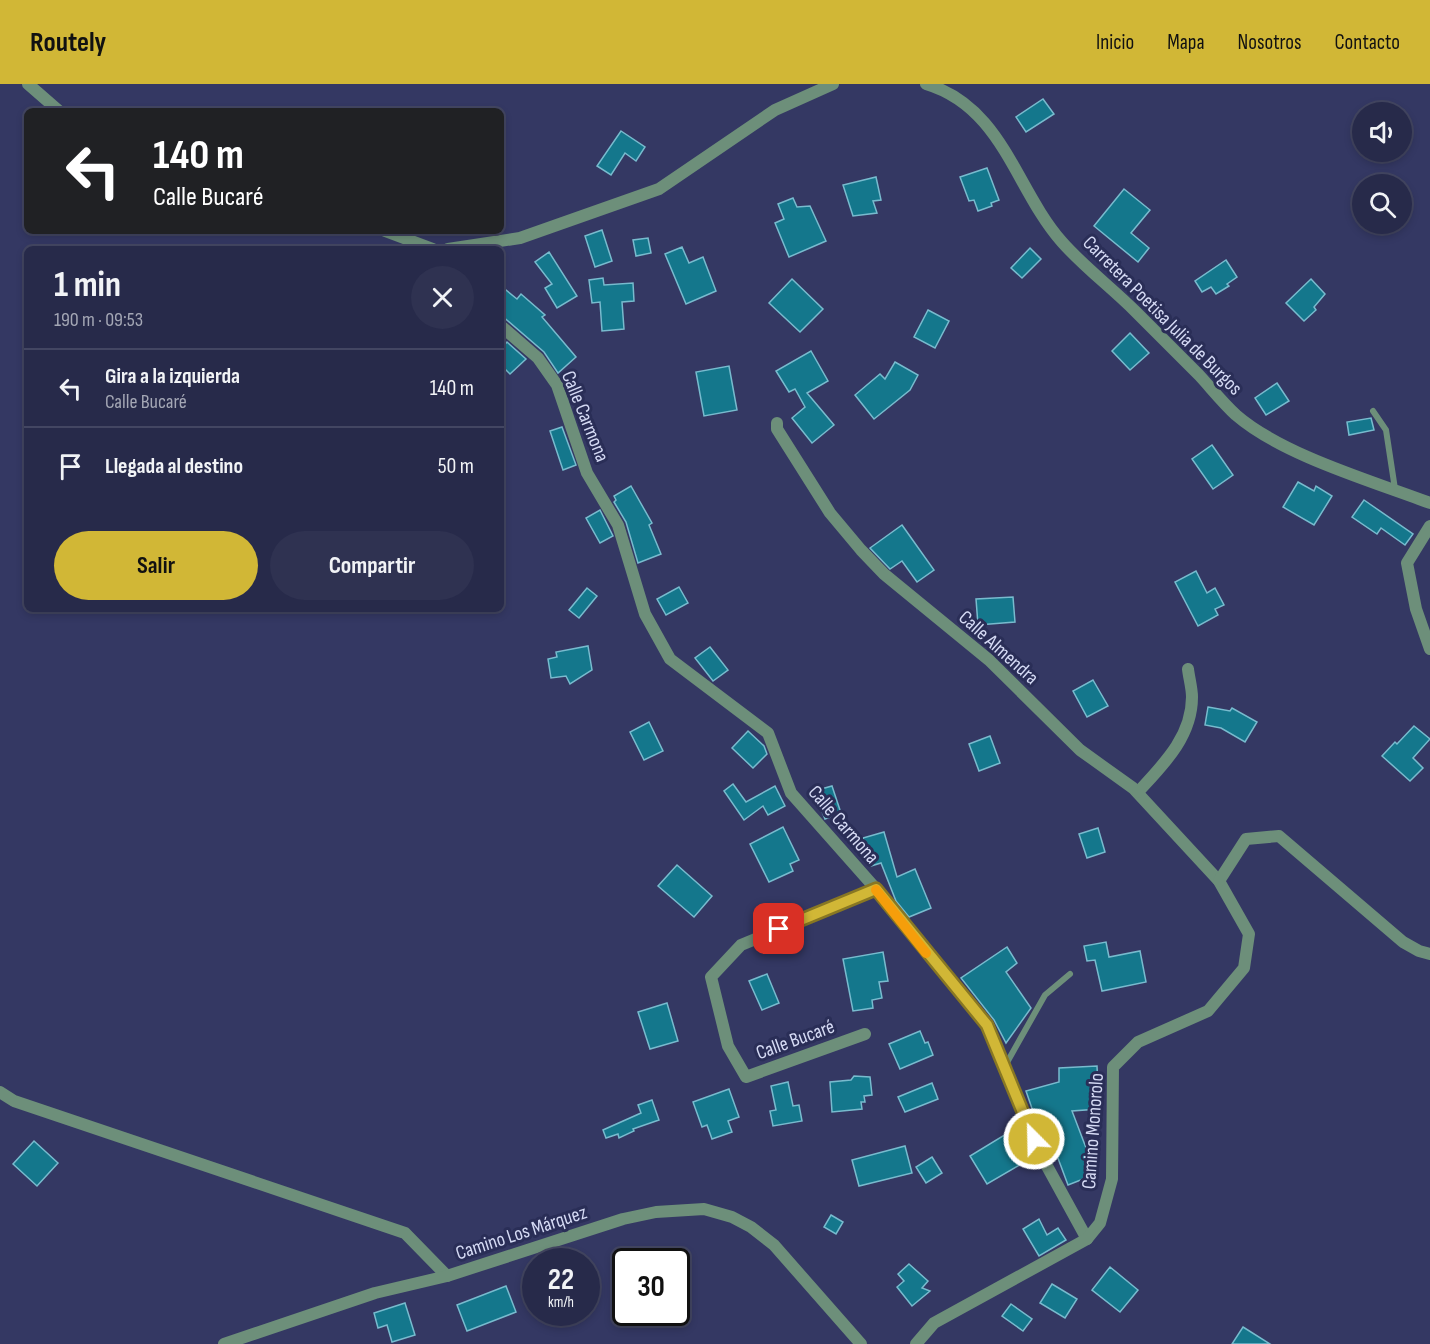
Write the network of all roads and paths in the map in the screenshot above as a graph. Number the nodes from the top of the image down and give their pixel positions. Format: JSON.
{"nodes":[{"id":1,"x":833,"y":84,"type":"edge"},
{"id":2,"x":926,"y":84,"type":"edge"},
{"id":3,"x":29,"y":85,"type":"edge"},
{"id":4,"x":948,"y":88,"type":"edge"},
{"id":5,"x":56,"y":108,"type":"edge"},
{"id":6,"x":393,"y":234,"type":"edge"},
{"id":7,"x":426,"y":246,"type":"edge"},
{"id":8,"x":468,"y":246,"type":"edge"},
{"id":9,"x":504,"y":329,"type":"edge"},
{"id":10,"x":1373,"y":411,"type":"dead end"},
{"id":11,"x":777,"y":423,"type":"dead end"},
{"id":12,"x":1395,"y":490,"type":"junction"},
{"id":13,"x":1430,"y":503,"type":"edge"},
{"id":14,"x":1430,"y":526,"type":"edge"},
{"id":15,"x":1430,"y":649,"type":"edge"},
{"id":16,"x":1188,"y":669,"type":"dead end"},
{"id":17,"x":1138,"y":792,"type":"junction"},
{"id":18,"x":1219,"y":881,"type":"junction"},
{"id":19,"x":876,"y":889,"type":"junction"},
{"id":20,"x":1430,"y":954,"type":"edge"},
{"id":21,"x":1070,"y":974,"type":"dead end"},
{"id":22,"x":865,"y":1034,"type":"dead end"},
{"id":23,"x":1004,"y":1066,"type":"junction"},
{"id":24,"x":0,"y":1092,"type":"edge"},
{"id":25,"x":1087,"y":1239,"type":"junction"},
{"id":26,"x":447,"y":1276,"type":"junction"},
{"id":27,"x":224,"y":1344,"type":"edge"},
{"id":28,"x":861,"y":1344,"type":"edge"},
{"id":29,"x":916,"y":1344,"type":"edge"}],
"edges":[{"from":1,"to":8,"type":"street"},
{"from":2,"to":4,"type":"street","name":"Carretera Poetisa Julia de Burgos"},
{"from":3,"to":5,"type":"street"},
{"from":4,"to":12,"type":"street","name":"Carretera Poetisa Julia de Burgos"},
{"from":6,"to":7,"type":"street"},
{"from":9,"to":19,"type":"street","name":"Calle Carmona"},
{"from":10,"to":12,"type":"lane"},
{"from":11,"to":17,"type":"street","name":"Calle Almendra"},
{"from":12,"to":13,"type":"street","name":"Carretera Poetisa Julia de Burgos"},
{"from":14,"to":15,"type":"street"},
{"from":16,"to":17,"type":"street"},
{"from":17,"to":18,"type":"street","name":"Calle Almendra"},
{"from":18,"to":20,"type":"street"},
{"from":18,"to":25,"type":"street","name":"Camino Monorolo"},
{"from":19,"to":22,"type":"street","name":"Calle Bucaré"},
{"from":19,"to":23,"type":"street","name":"Calle Carmona"},
{"from":21,"to":23,"type":"lane"},
{"from":23,"to":25,"type":"street","name":"Calle Carmona"},
{"from":24,"to":26,"type":"street","name":"Camino Los Márquez"},
{"from":25,"to":29,"type":"street","name":"Camino Monorolo"},
{"from":26,"to":27,"type":"street"},
{"from":26,"to":28,"type":"street","name":"Camino Los Márquez"}]}
